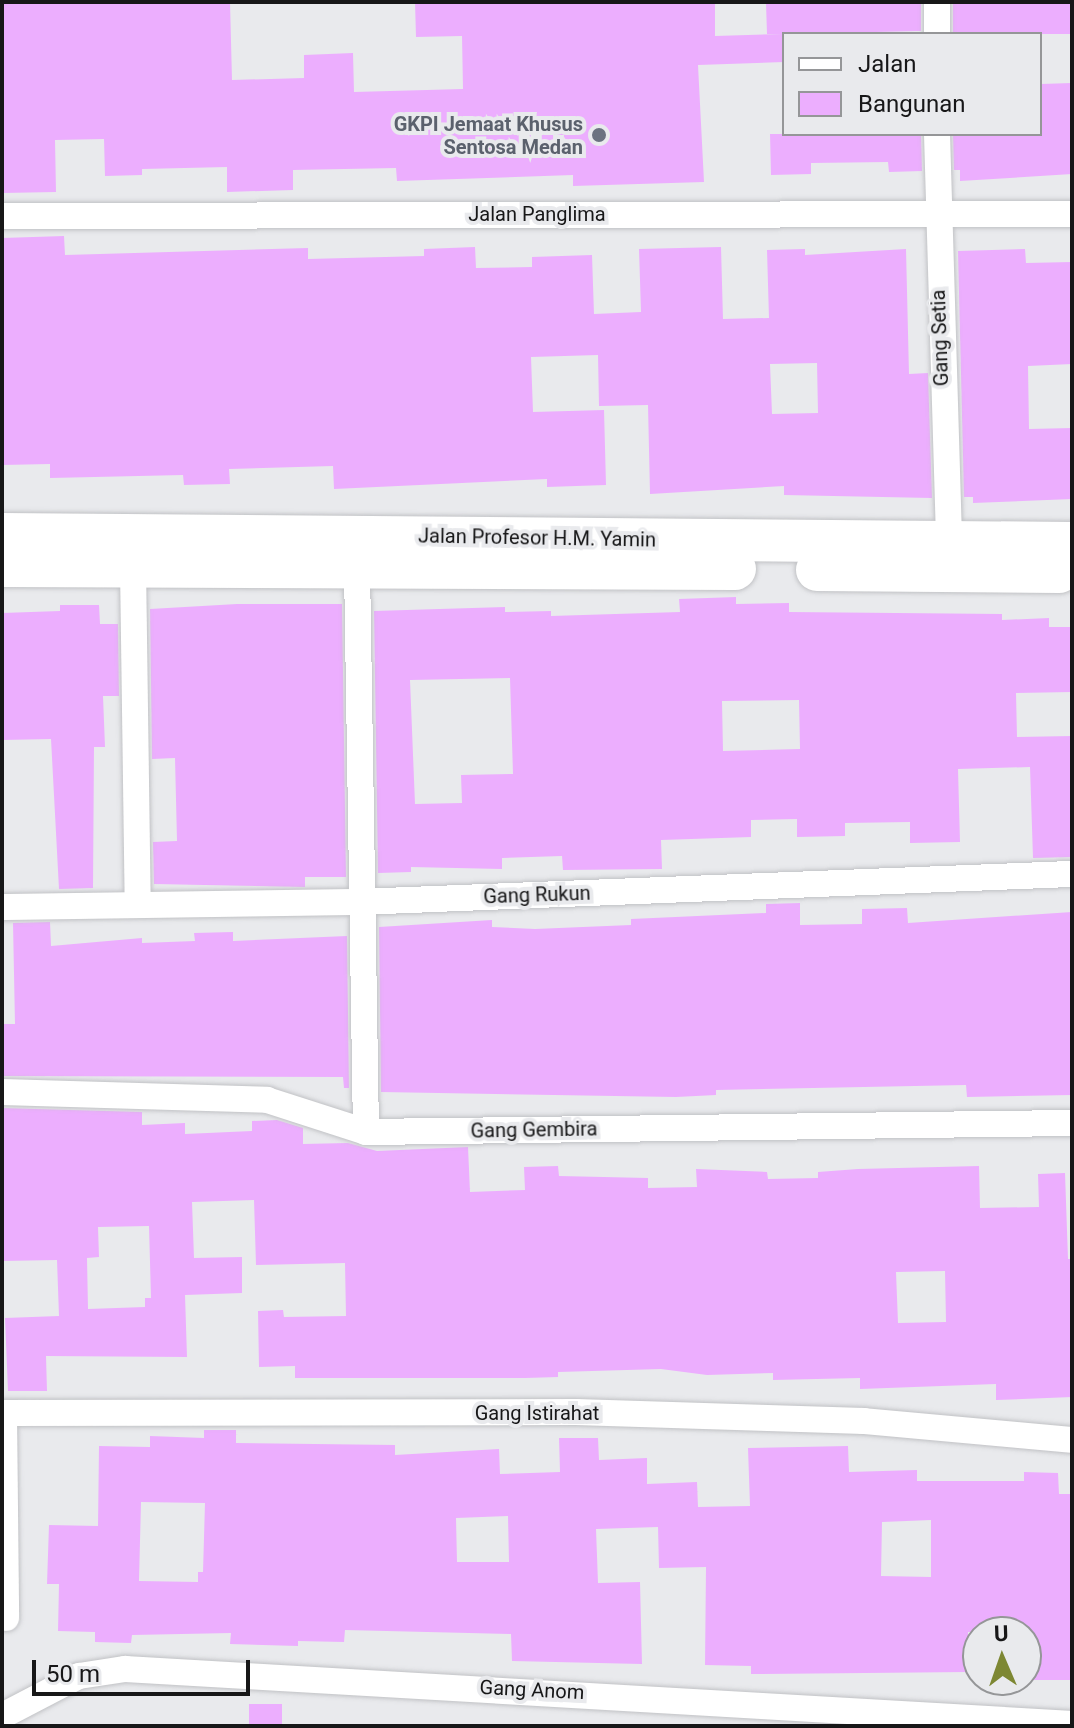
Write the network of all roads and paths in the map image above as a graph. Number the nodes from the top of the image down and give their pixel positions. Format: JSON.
{"nodes":[{"id":1,"x":937,"y":2,"type":"edge"},
{"id":2,"x":937,"y":32,"type":"edge"},
{"id":3,"x":937,"y":136,"type":"edge"},
{"id":4,"x":937,"y":213,"type":"junction"},
{"id":5,"x":1072,"y":214,"type":"edge"},
{"id":6,"x":2,"y":216,"type":"edge"},
{"id":7,"x":2,"y":534,"type":"edge"},
{"id":8,"x":949,"y":541,"type":"junction"},
{"id":9,"x":1072,"y":543,"type":"edge"},
{"id":10,"x":340,"y":556,"type":"junction"},
{"id":11,"x":2,"y":566,"type":"edge"},
{"id":12,"x":133,"y":566,"type":"junction"},
{"id":13,"x":1072,"y":572,"type":"edge"},
{"id":14,"x":1072,"y":874,"type":"edge"},
{"id":15,"x":358,"y":902,"type":"junction"},
{"id":16,"x":138,"y":904,"type":"junction"},
{"id":17,"x":2,"y":907,"type":"edge"},
{"id":18,"x":2,"y":1092,"type":"edge"},
{"id":19,"x":1072,"y":1123,"type":"edge"},
{"id":20,"x":366,"y":1132,"type":"junction"},
{"id":21,"x":3,"y":1413,"type":"edge"},
{"id":22,"x":1072,"y":1440,"type":"edge"},
{"id":23,"x":6,"y":1618,"type":"dead end"},
{"id":24,"x":2,"y":1716,"type":"edge"},
{"id":25,"x":1072,"y":1724,"type":"edge"}],
"edges":[{"from":1,"to":2,"type":"street"},
{"from":3,"to":4,"type":"street","name":"Gang Setia"},
{"from":4,"to":5,"type":"street","name":"Jalan Panglima"},
{"from":4,"to":6,"type":"street","name":"Jalan Panglima"},
{"from":4,"to":8,"type":"street","name":"Gang Setia"},
{"from":7,"to":10,"type":"main road","name":"Jalan Profesor H.M. Yamin"},
{"from":8,"to":9,"type":"main road","name":"Jalan Profesor H.M. Yamin"},
{"from":8,"to":10,"type":"main road","name":"Jalan Profesor H.M. Yamin"},
{"from":10,"to":12,"type":"main road","name":"Jalan Profesor H.M. Yamin"},
{"from":10,"to":13,"type":"main road","name":"Jalan Profesor H.M. Yamin"},
{"from":10,"to":15,"type":"street"},
{"from":11,"to":12,"type":"main road","name":"Jalan Profesor H.M. Yamin"},
{"from":12,"to":16,"type":"street"},
{"from":14,"to":15,"type":"street","name":"Gang Rukun"},
{"from":15,"to":16,"type":"street","name":"Gang Rukun"},
{"from":15,"to":20,"type":"street"},
{"from":16,"to":17,"type":"street","name":"Gang Rukun"},
{"from":18,"to":20,"type":"street","name":"Gang Gembira"},
{"from":19,"to":20,"type":"street","name":"Gang Gembira"},
{"from":21,"to":22,"type":"street","name":"Gang Istirahat"},
{"from":21,"to":23,"type":"street"},
{"from":24,"to":25,"type":"street","name":"Gang Anom"}]}
